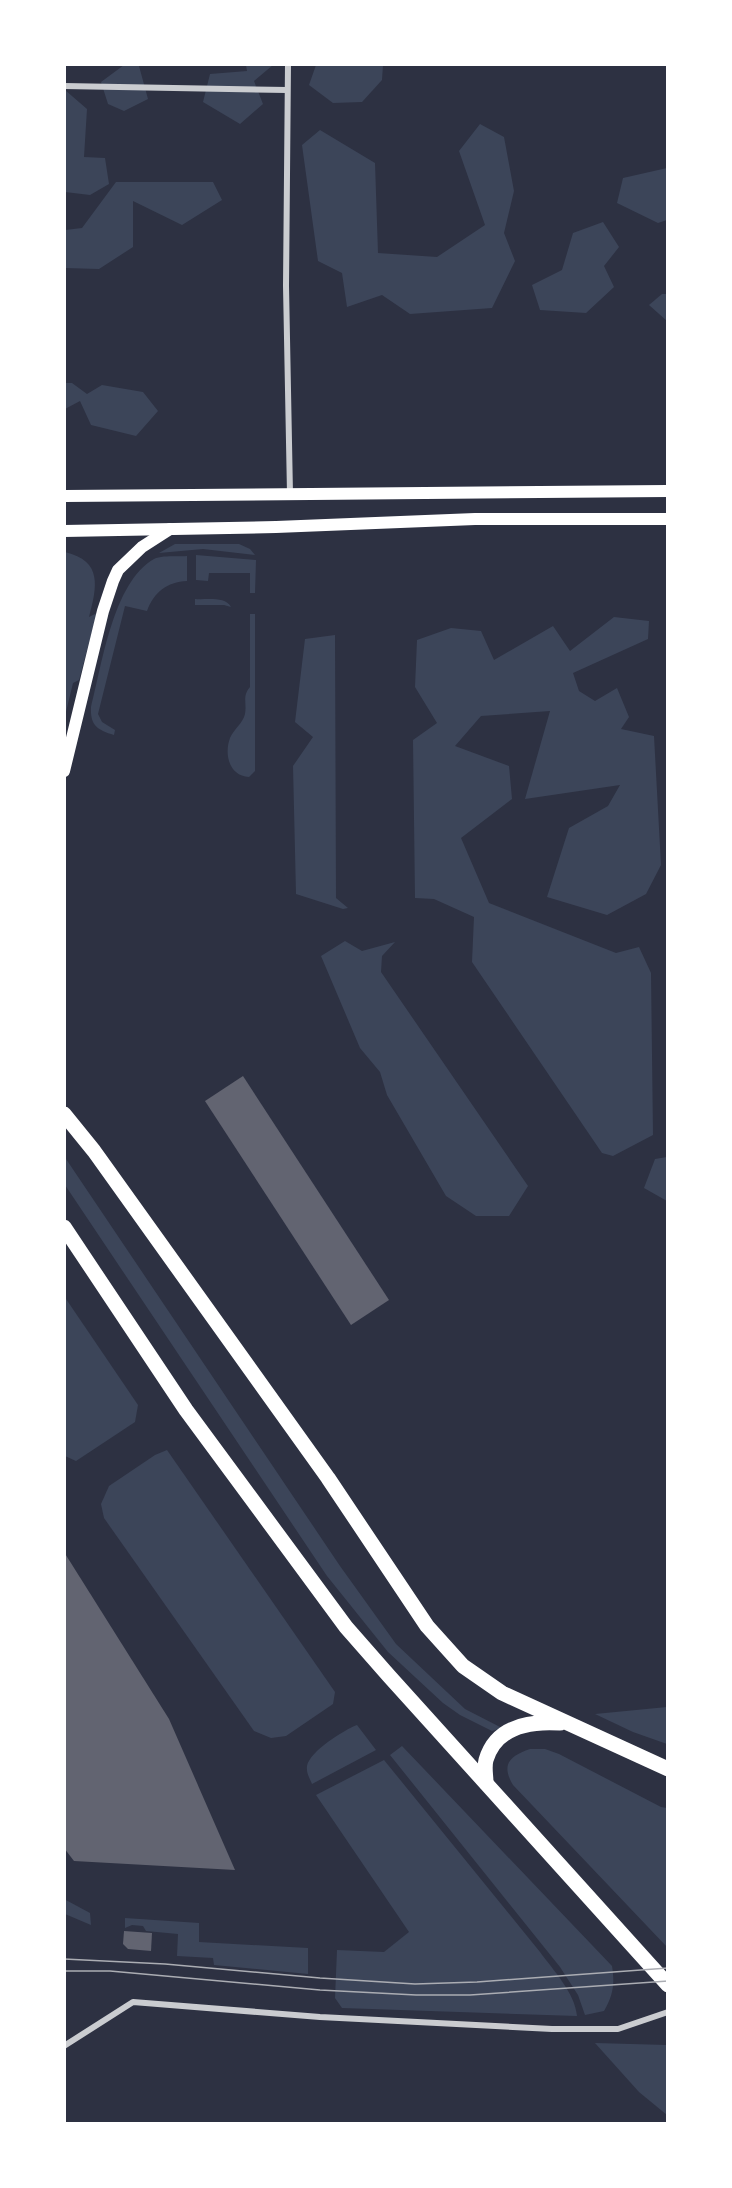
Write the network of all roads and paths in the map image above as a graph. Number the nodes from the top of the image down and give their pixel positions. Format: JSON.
{"nodes":[{"id":1,"x":288,"y":64,"type":"edge"},
{"id":2,"x":64,"y":86,"type":"edge"},
{"id":3,"x":287,"y":90,"type":"junction"},
{"id":4,"x":668,"y":491,"type":"edge"},
{"id":5,"x":290,"y":494,"type":"junction"},
{"id":6,"x":64,"y":496,"type":"edge"},
{"id":7,"x":668,"y":519,"type":"edge"},
{"id":8,"x":171,"y":528,"type":"junction"},
{"id":9,"x":64,"y":531,"type":"edge"},
{"id":10,"x":64,"y":771,"type":"edge"},
{"id":11,"x":64,"y":1114,"type":"edge"},
{"id":12,"x":64,"y":1227,"type":"edge"},
{"id":13,"x":569,"y":1723,"type":"junction"},
{"id":14,"x":668,"y":1769,"type":"edge"},
{"id":15,"x":486,"y":1783,"type":"junction"},
{"id":16,"x":668,"y":1985,"type":"edge"},
{"id":17,"x":668,"y":2012,"type":"edge"},
{"id":18,"x":64,"y":2046,"type":"edge"}],
"edges":[{"from":1,"to":3,"type":"street"},
{"from":2,"to":3,"type":"street"},
{"from":3,"to":5,"type":"street"},
{"from":4,"to":5,"type":"main road"},
{"from":5,"to":6,"type":"main road"},
{"from":7,"to":8,"type":"main road"},
{"from":8,"to":9,"type":"main road"},
{"from":8,"to":10,"type":"main road"},
{"from":11,"to":13,"type":"main road"},
{"from":12,"to":15,"type":"main road"},
{"from":13,"to":14,"type":"main road"},
{"from":13,"to":15,"type":"main road"},
{"from":15,"to":16,"type":"main road"},
{"from":17,"to":18,"type":"street"}]}
